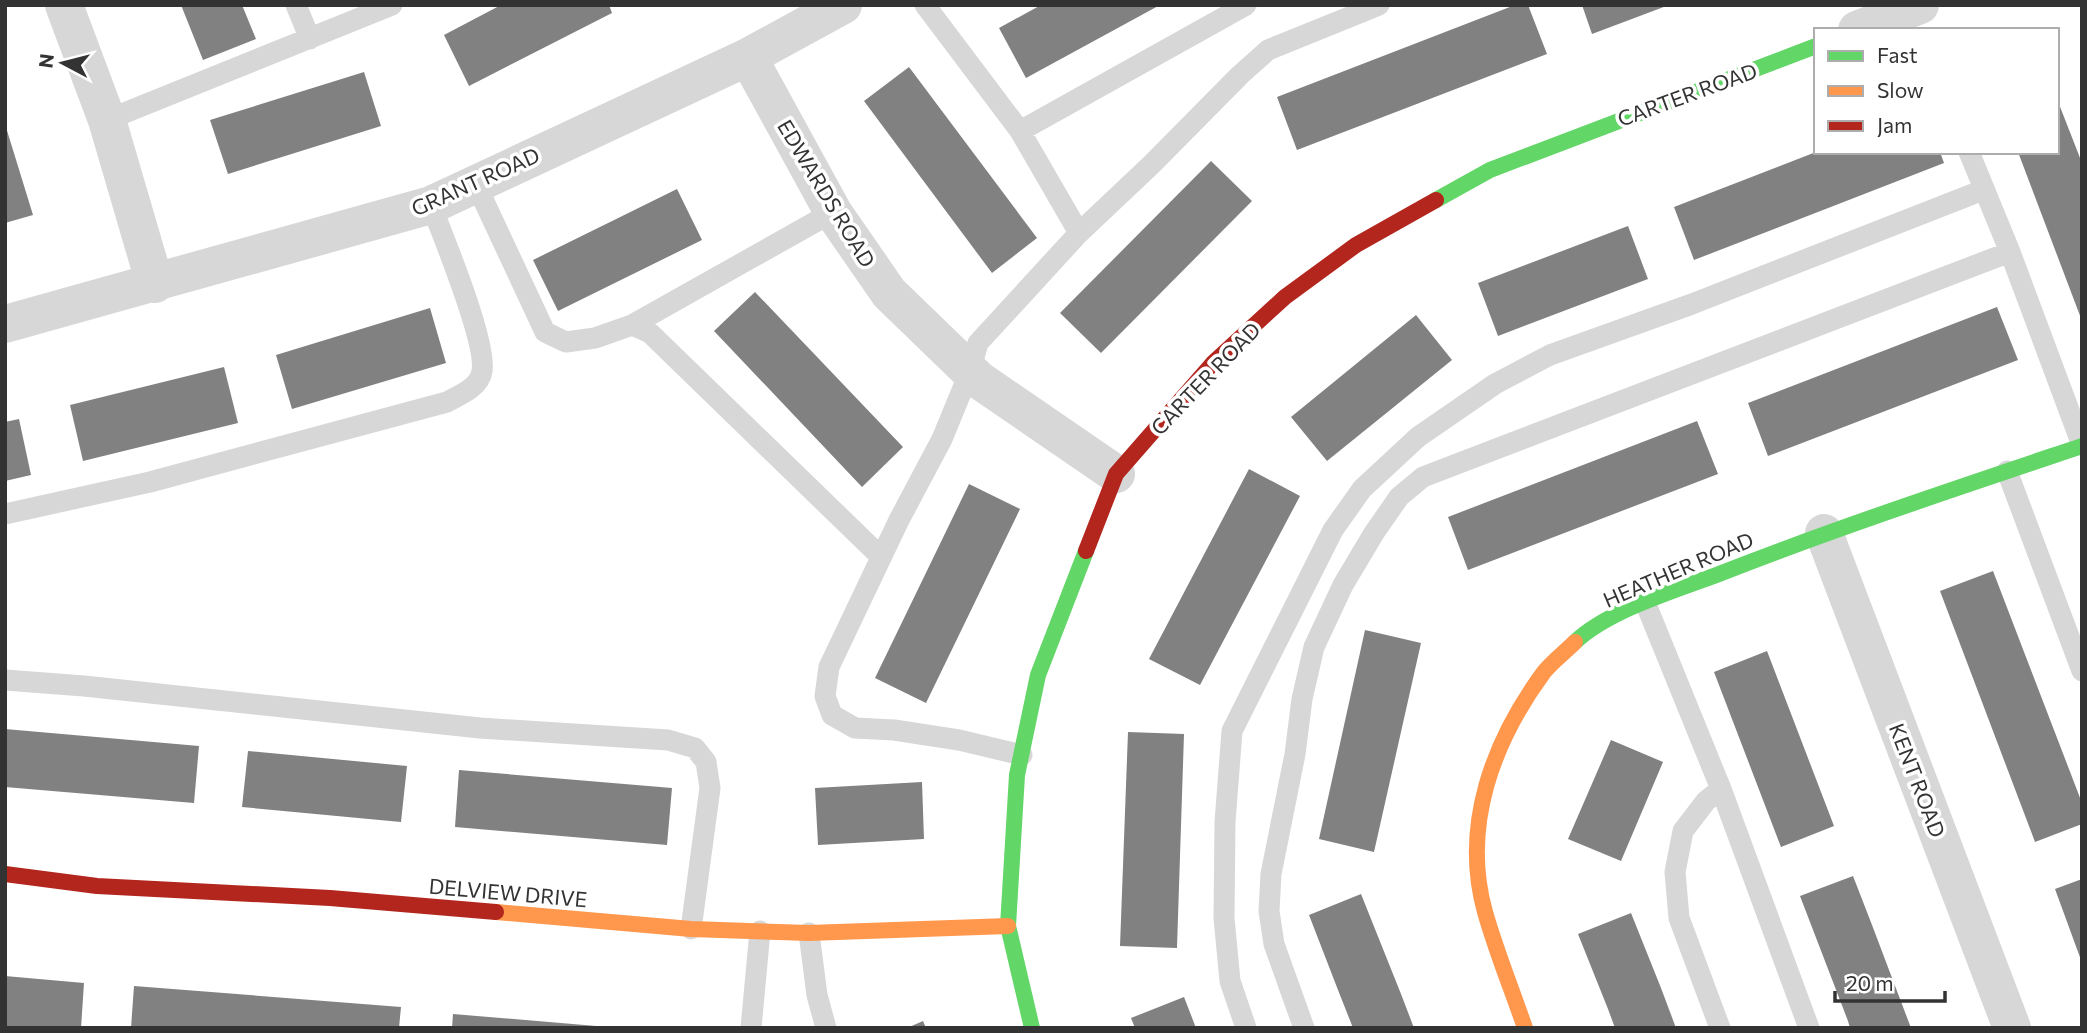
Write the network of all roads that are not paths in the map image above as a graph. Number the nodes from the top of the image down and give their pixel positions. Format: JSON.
{"nodes":[{"id":1,"x":64,"y":5,"type":"edge"},
{"id":2,"x":296,"y":5,"type":"edge"},
{"id":3,"x":392,"y":5,"type":"edge"},
{"id":4,"x":843,"y":5,"type":"edge"},
{"id":5,"x":925,"y":5,"type":"edge"},
{"id":6,"x":1246,"y":5,"type":"edge"},
{"id":7,"x":1379,"y":5,"type":"edge"},
{"id":8,"x":1919,"y":12,"type":"edge"},
{"id":9,"x":1864,"y":28,"type":"edge"},
{"id":10,"x":310,"y":40,"type":"junction"},
{"id":11,"x":1814,"y":47,"type":"edge"},
{"id":12,"x":748,"y":57,"type":"junction"},
{"id":13,"x":107,"y":120,"type":"junction"},
{"id":14,"x":1020,"y":131,"type":"junction"},
{"id":15,"x":1970,"y":154,"type":"edge"},
{"id":16,"x":475,"y":182,"type":"junction"},
{"id":17,"x":1983,"y":190,"type":"junction"},
{"id":18,"x":431,"y":205,"type":"junction"},
{"id":19,"x":833,"y":212,"type":"junction"},
{"id":20,"x":1079,"y":233,"type":"junction"},
{"id":21,"x":2010,"y":251,"type":"junction"},
{"id":22,"x":155,"y":284,"type":"junction"},
{"id":23,"x":5,"y":324,"type":"edge"},
{"id":24,"x":632,"y":325,"type":"junction"},
{"id":25,"x":970,"y":371,"type":"junction"},
{"id":26,"x":2082,"y":446,"type":"edge"},
{"id":27,"x":2007,"y":471,"type":"junction"},
{"id":28,"x":1116,"y":474,"type":"junction"},
{"id":29,"x":5,"y":514,"type":"edge"},
{"id":30,"x":1824,"y":533,"type":"junction"},
{"id":31,"x":881,"y":556,"type":"junction"},
{"id":32,"x":1645,"y":602,"type":"junction"},
{"id":33,"x":2082,"y":671,"type":"edge"},
{"id":34,"x":5,"y":680,"type":"edge"},
{"id":35,"x":1022,"y":755,"type":"junction"},
{"id":36,"x":1721,"y":789,"type":"junction"},
{"id":37,"x":5,"y":873,"type":"edge"},
{"id":38,"x":1008,"y":926,"type":"junction"},
{"id":39,"x":691,"y":929,"type":"junction"},
{"id":40,"x":760,"y":931,"type":"junction"},
{"id":41,"x":808,"y":933,"type":"junction"},
{"id":42,"x":751,"y":1028,"type":"edge"},
{"id":43,"x":827,"y":1028,"type":"edge"},
{"id":44,"x":1032,"y":1028,"type":"edge"},
{"id":45,"x":1246,"y":1028,"type":"edge"},
{"id":46,"x":1304,"y":1028,"type":"edge"},
{"id":47,"x":1525,"y":1028,"type":"edge"},
{"id":48,"x":1720,"y":1028,"type":"edge"},
{"id":49,"x":1809,"y":1028,"type":"edge"},
{"id":50,"x":2012,"y":1028,"type":"edge"}],
"edges":[{"from":1,"to":13,"type":"street"},
{"from":2,"to":10,"type":"lane"},
{"from":3,"to":10,"type":"lane"},
{"from":4,"to":12,"type":"street","name":"GRANT ROAD"},
{"from":5,"to":14,"type":"lane"},
{"from":6,"to":14,"type":"lane"},
{"from":7,"to":20,"type":"lane"},
{"from":8,"to":9,"type":"street"},
{"from":10,"to":13,"type":"lane"},
{"from":11,"to":28,"type":"street","name":"CARTER ROAD"},
{"from":12,"to":16,"type":"street","name":"GRANT ROAD"},
{"from":12,"to":19,"type":"street","name":"EDWARDS ROAD"},
{"from":13,"to":22,"type":"street"},
{"from":14,"to":20,"type":"lane"},
{"from":15,"to":17,"type":"lane"},
{"from":16,"to":18,"type":"street","name":"GRANT ROAD"},
{"from":16,"to":24,"type":"lane"},
{"from":17,"to":21,"type":"lane"},
{"from":17,"to":45,"type":"lane"},
{"from":18,"to":22,"type":"street","name":"GRANT ROAD"},
{"from":18,"to":29,"type":"lane"},
{"from":19,"to":24,"type":"lane"},
{"from":19,"to":25,"type":"street","name":"EDWARDS ROAD"},
{"from":20,"to":25,"type":"lane"},
{"from":21,"to":26,"type":"lane"},
{"from":21,"to":46,"type":"lane"},
{"from":22,"to":23,"type":"street","name":"GRANT ROAD"},
{"from":24,"to":31,"type":"lane"},
{"from":25,"to":28,"type":"street","name":"EDWARDS ROAD"},
{"from":25,"to":31,"type":"lane"},
{"from":26,"to":27,"type":"street","name":"HEATHER ROAD"},
{"from":27,"to":30,"type":"street","name":"HEATHER ROAD"},
{"from":27,"to":33,"type":"lane"},
{"from":28,"to":35,"type":"street","name":"CARTER ROAD"},
{"from":30,"to":32,"type":"street","name":"HEATHER ROAD"},
{"from":30,"to":50,"type":"street","name":"KENT ROAD"},
{"from":31,"to":35,"type":"lane"},
{"from":32,"to":36,"type":"lane"},
{"from":32,"to":47,"type":"street","name":"HEATHER ROAD"},
{"from":34,"to":39,"type":"lane"},
{"from":35,"to":38,"type":"street","name":"CARTER ROAD"},
{"from":36,"to":48,"type":"lane"},
{"from":36,"to":49,"type":"lane"},
{"from":37,"to":39,"type":"street","name":"DELVIEW DRIVE"},
{"from":38,"to":41,"type":"street","name":"DELVIEW DRIVE"},
{"from":38,"to":44,"type":"street","name":"CARTER ROAD"},
{"from":39,"to":40,"type":"street","name":"DELVIEW DRIVE"},
{"from":40,"to":41,"type":"street","name":"DELVIEW DRIVE"},
{"from":40,"to":42,"type":"lane"},
{"from":41,"to":43,"type":"lane"}]}
